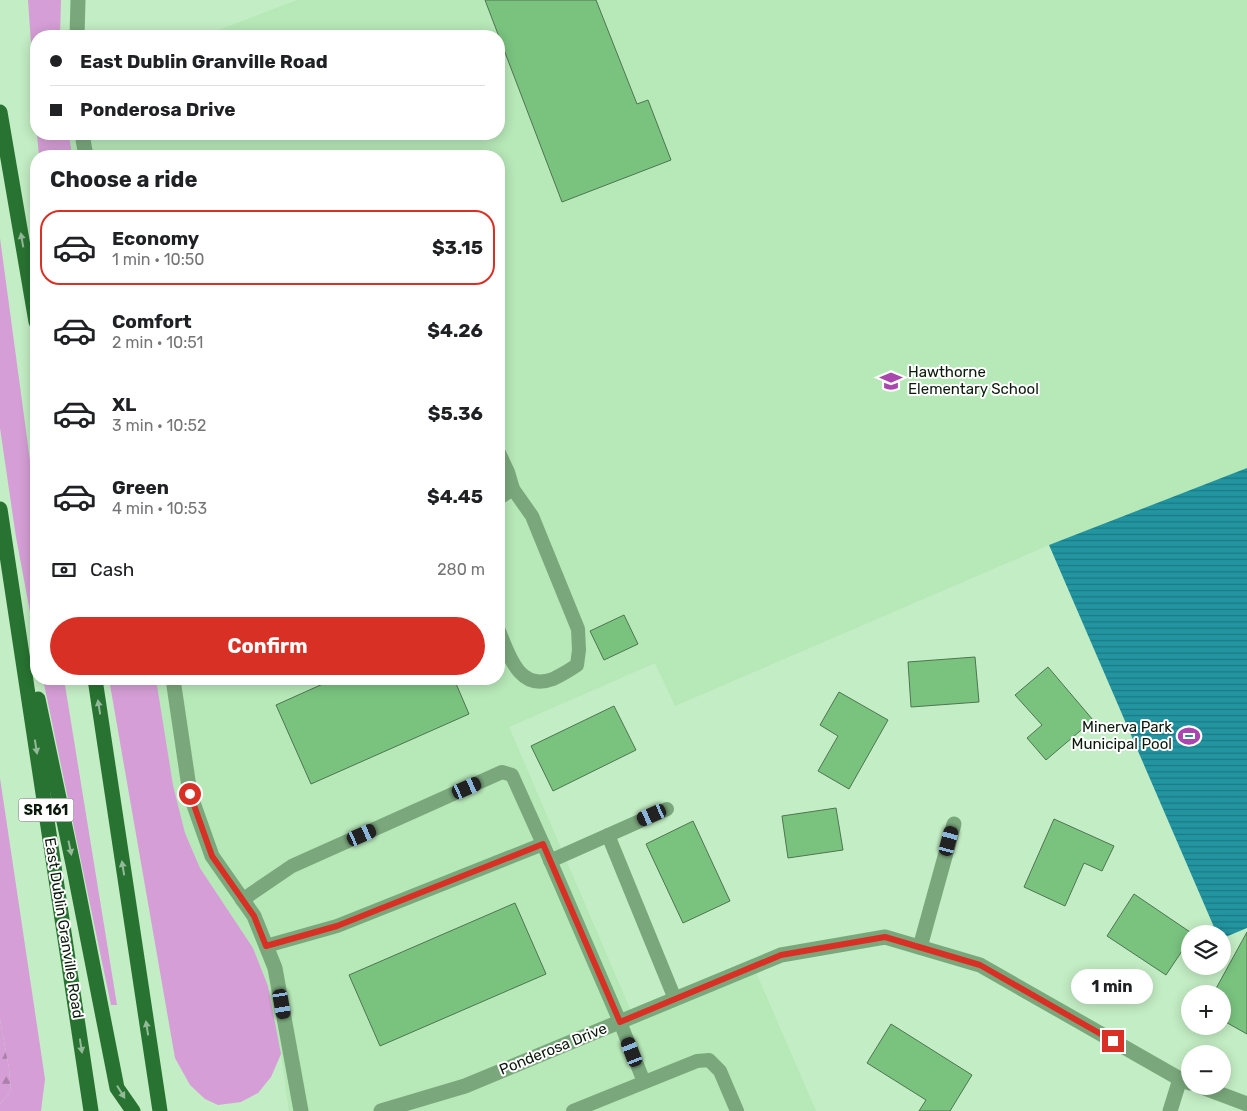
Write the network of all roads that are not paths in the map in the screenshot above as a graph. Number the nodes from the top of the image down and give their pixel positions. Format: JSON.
{"nodes":[{"id":1,"x":78,"y":0,"type":"edge"},
{"id":2,"x":77,"y":30,"type":"edge"},
{"id":3,"x":0,"y":112,"type":"edge"},
{"id":4,"x":30,"y":287,"type":"edge"},
{"id":5,"x":505,"y":466,"type":"edge"},
{"id":6,"x":512,"y":489,"type":"junction"},
{"id":7,"x":505,"y":494,"type":"edge"},
{"id":8,"x":0,"y":508,"type":"edge"},
{"id":9,"x":5,"y":544,"type":"junction"},
{"id":10,"x":505,"y":645,"type":"edge"},
{"id":11,"x":30,"y":662,"type":"edge"},
{"id":12,"x":35,"y":685,"type":"edge"},
{"id":13,"x":95,"y":685,"type":"edge"},
{"id":14,"x":174,"y":685,"type":"edge"},
{"id":15,"x":667,"y":809,"type":"dead end"},
{"id":16,"x":954,"y":824,"type":"dead end"},
{"id":17,"x":608,"y":836,"type":"junction"},
{"id":18,"x":543,"y":844,"type":"junction"},
{"id":19,"x":550,"y":862,"type":"junction"},
{"id":20,"x":242,"y":900,"type":"junction"},
{"id":21,"x":266,"y":946,"type":"junction"},
{"id":22,"x":920,"y":948,"type":"junction"},
{"id":23,"x":675,"y":999,"type":"junction"},
{"id":24,"x":620,"y":1022,"type":"junction"},
{"id":25,"x":1181,"y":1079,"type":"edge"},
{"id":26,"x":644,"y":1082,"type":"junction"},
{"id":27,"x":1181,"y":1089,"type":"edge"},
{"id":28,"x":1223,"y":1095,"type":"edge"},
{"id":29,"x":1247,"y":1104,"type":"edge"},
{"id":30,"x":91,"y":1111,"type":"edge"},
{"id":31,"x":133,"y":1111,"type":"edge"},
{"id":32,"x":160,"y":1111,"type":"edge"},
{"id":33,"x":301,"y":1111,"type":"edge"},
{"id":34,"x":381,"y":1111,"type":"edge"},
{"id":35,"x":573,"y":1111,"type":"edge"},
{"id":36,"x":737,"y":1111,"type":"edge"},
{"id":37,"x":1170,"y":1111,"type":"edge"}],
"edges":[{"from":1,"to":2,"type":"street"},
{"from":4,"to":3,"type":"main road","one_way":true},
{"from":5,"to":6,"type":"lane"},
{"from":6,"to":7,"type":"lane"},
{"from":6,"to":10,"type":"lane"},
{"from":8,"to":9,"type":"main road","name":"East Dublin Granville Road","number":"SR 161"},
{"from":9,"to":11,"type":"main road","one_way":true},
{"from":9,"to":30,"type":"main road","name":"East Dublin Granville Road","number":"SR 161","one_way":true},
{"from":12,"to":31,"type":"main road","one_way":true},
{"from":32,"to":13,"type":"main road","one_way":true},
{"from":14,"to":20,"type":"street"},
{"from":15,"to":17,"type":"lane"},
{"from":16,"to":22,"type":"street"},
{"from":17,"to":19,"type":"lane"},
{"from":17,"to":23,"type":"lane"},
{"from":18,"to":19,"type":"lane"},
{"from":18,"to":20,"type":"lane"},
{"from":18,"to":21,"type":"lane"},
{"from":19,"to":24,"type":"lane"},
{"from":20,"to":21,"type":"street"},
{"from":21,"to":33,"type":"street"},
{"from":22,"to":23,"type":"street","name":"Ponderosa Drive"},
{"from":22,"to":25,"type":"street","name":"Ponderosa Drive"},
{"from":23,"to":24,"type":"street","name":"Ponderosa Drive"},
{"from":24,"to":26,"type":"lane"},
{"from":24,"to":34,"type":"street","name":"Ponderosa Drive"},
{"from":26,"to":35,"type":"lane"},
{"from":26,"to":36,"type":"lane"},
{"from":27,"to":37,"type":"street"},
{"from":28,"to":29,"type":"street"}]}
